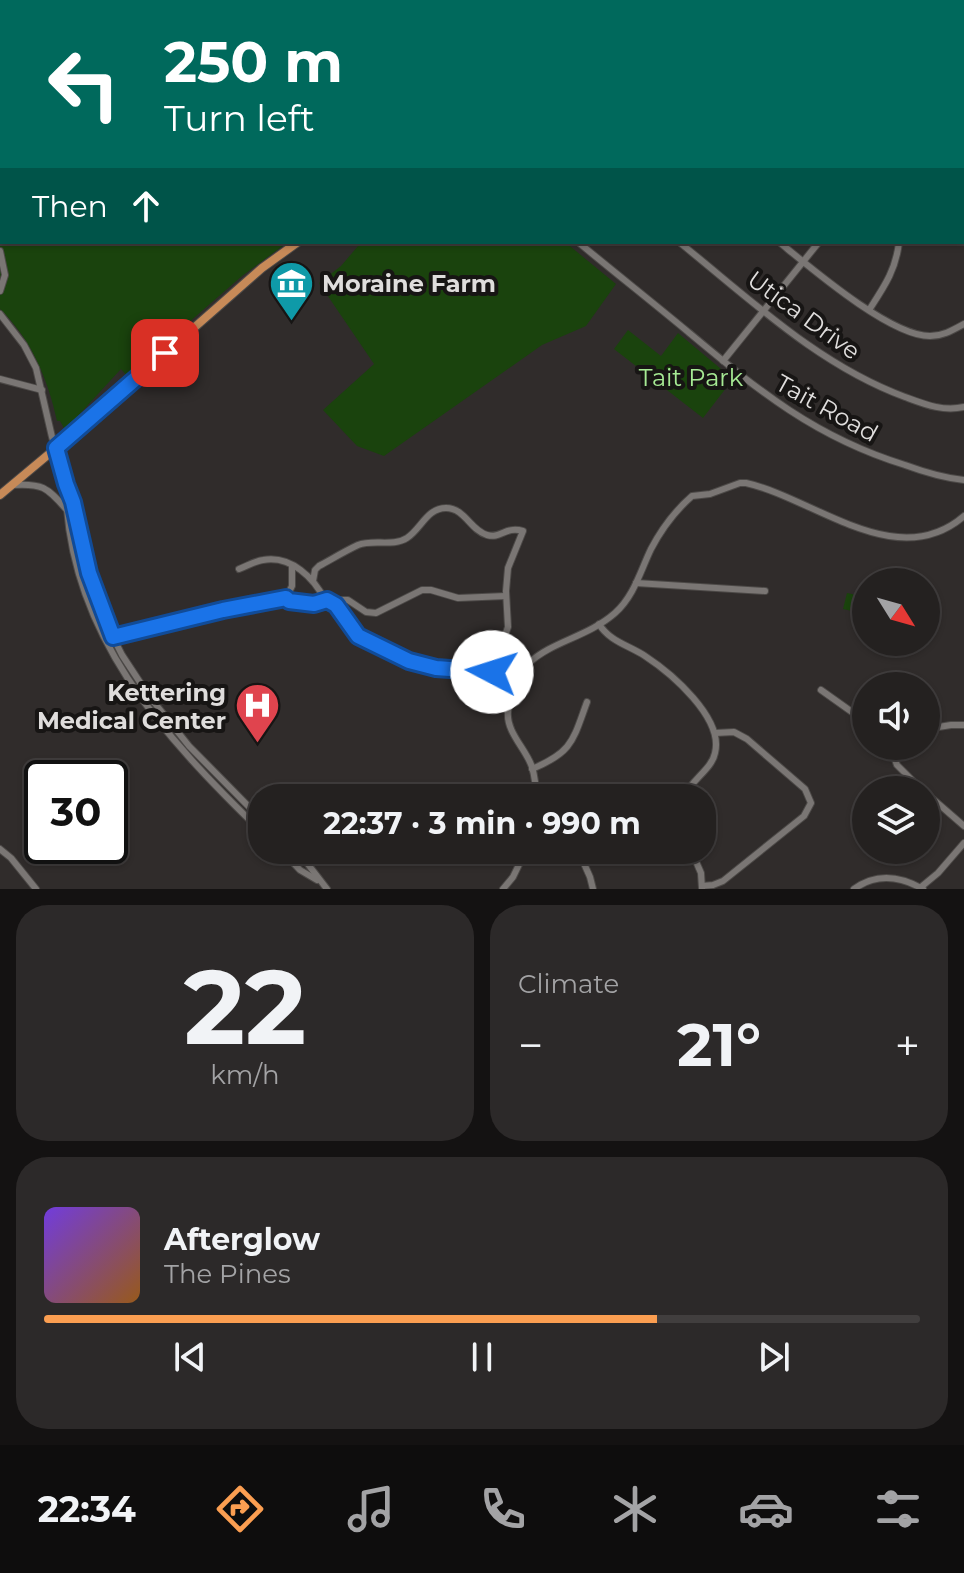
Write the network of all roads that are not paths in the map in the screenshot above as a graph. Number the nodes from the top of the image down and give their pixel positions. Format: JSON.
{"nodes":[{"id":1,"x":295,"y":244,"type":"edge"},
{"id":2,"x":580,"y":244,"type":"edge"},
{"id":3,"x":682,"y":244,"type":"edge"},
{"id":4,"x":782,"y":244,"type":"edge"},
{"id":5,"x":817,"y":244,"type":"edge"},
{"id":6,"x":899,"y":244,"type":"edge"},
{"id":7,"x":0,"y":251,"type":"edge"},
{"id":8,"x":803,"y":261,"type":"junction"},
{"id":9,"x":895,"y":267,"type":"junction"},
{"id":10,"x":906,"y":270,"type":"dead end"},
{"id":11,"x":0,"y":291,"type":"edge"},
{"id":12,"x":764,"y":310,"type":"junction"},
{"id":13,"x":869,"y":310,"type":"junction"},
{"id":14,"x":0,"y":314,"type":"edge"},
{"id":15,"x":964,"y":324,"type":"edge"},
{"id":16,"x":723,"y":361,"type":"junction"},
{"id":17,"x":0,"y":379,"type":"edge"},
{"id":18,"x":42,"y":390,"type":"junction"},
{"id":19,"x":964,"y":407,"type":"edge"},
{"id":20,"x":56,"y":448,"type":"junction"},
{"id":21,"x":964,"y":480,"type":"edge"},
{"id":22,"x":66,"y":484,"type":"junction"},
{"id":23,"x":12,"y":485,"type":"junction"},
{"id":24,"x":0,"y":495,"type":"edge"},
{"id":25,"x":66,"y":509,"type":"junction"},
{"id":26,"x":963,"y":519,"type":"edge"},
{"id":27,"x":292,"y":566,"type":"junction"},
{"id":28,"x":239,"y":569,"type":"dead end"},
{"id":29,"x":313,"y":581,"type":"junction"},
{"id":30,"x":636,"y":583,"type":"junction"},
{"id":31,"x":765,"y":591,"type":"dead end"},
{"id":32,"x":506,"y":596,"type":"junction"},
{"id":33,"x":286,"y":598,"type":"junction"},
{"id":34,"x":325,"y":600,"type":"junction"},
{"id":35,"x":334,"y":603,"type":"junction"},
{"id":36,"x":599,"y":624,"type":"junction"},
{"id":37,"x":113,"y":637,"type":"junction"},
{"id":38,"x":106,"y":641,"type":"junction"},
{"id":39,"x":492,"y":672,"type":"junction"},
{"id":40,"x":513,"y":690,"type":"junction"},
{"id":41,"x":821,"y":690,"type":"dead end"},
{"id":42,"x":587,"y":702,"type":"dead end"},
{"id":43,"x":852,"y":712,"type":"edge"},
{"id":44,"x":964,"y":725,"type":"edge"},
{"id":45,"x":940,"y":727,"type":"edge"},
{"id":46,"x":715,"y":733,"type":"junction"},
{"id":47,"x":895,"y":760,"type":"edge"},
{"id":48,"x":532,"y":769,"type":"junction"},
{"id":49,"x":908,"y":776,"type":"edge"},
{"id":50,"x":534,"y":784,"type":"edge"},
{"id":51,"x":691,"y":784,"type":"edge"},
{"id":52,"x":248,"y":806,"type":"edge"},
{"id":53,"x":940,"y":806,"type":"edge"},
{"id":54,"x":248,"y":818,"type":"edge"},
{"id":55,"x":964,"y":826,"type":"edge"},
{"id":56,"x":964,"y":843,"type":"edge"},
{"id":57,"x":0,"y":849,"type":"edge"},
{"id":58,"x":9,"y":856,"type":"junction"},
{"id":59,"x":1,"y":861,"type":"edge"},
{"id":60,"x":294,"y":864,"type":"edge"},
{"id":61,"x":308,"y":864,"type":"edge"},
{"id":62,"x":519,"y":864,"type":"edge"},
{"id":63,"x":584,"y":864,"type":"edge"},
{"id":64,"x":698,"y":864,"type":"edge"},
{"id":65,"x":320,"y":882,"type":"junction"},
{"id":66,"x":702,"y":888,"type":"edge"},
{"id":67,"x":922,"y":888,"type":"edge"},
{"id":68,"x":36,"y":889,"type":"edge"},
{"id":69,"x":327,"y":889,"type":"edge"},
{"id":70,"x":503,"y":889,"type":"edge"},
{"id":71,"x":593,"y":889,"type":"edge"},
{"id":72,"x":854,"y":889,"type":"edge"}],
"edges":[{"from":1,"to":20,"type":"main road"},
{"from":2,"to":16,"type":"street","name":"Tait Road"},
{"from":3,"to":12,"type":"street","name":"Utica Drive"},
{"from":4,"to":8,"type":"street"},
{"from":5,"to":8,"type":"street"},
{"from":6,"to":9,"type":"street"},
{"from":7,"to":11,"type":"street"},
{"from":8,"to":12,"type":"street"},
{"from":8,"to":13,"type":"street"},
{"from":9,"to":10,"type":"street"},
{"from":9,"to":13,"type":"street"},
{"from":12,"to":16,"type":"street"},
{"from":12,"to":19,"type":"street","name":"Utica Drive"},
{"from":13,"to":15,"type":"street"},
{"from":14,"to":18,"type":"street"},
{"from":16,"to":21,"type":"street","name":"Tait Road"},
{"from":17,"to":18,"type":"street"},
{"from":18,"to":20,"type":"street"},
{"from":20,"to":22,"type":"street"},
{"from":20,"to":23,"type":"main road"},
{"from":22,"to":25,"type":"street"},
{"from":22,"to":37,"type":"street"},
{"from":23,"to":24,"type":"main road"},
{"from":23,"to":25,"type":"street"},
{"from":25,"to":38,"type":"street"},
{"from":26,"to":30,"type":"street"},
{"from":27,"to":28,"type":"street"},
{"from":27,"to":29,"type":"street"},
{"from":27,"to":33,"type":"street"},
{"from":29,"to":32,"type":"street"},
{"from":29,"to":34,"type":"street"},
{"from":30,"to":31,"type":"street"},
{"from":30,"to":36,"type":"street"},
{"from":32,"to":35,"type":"street"},
{"from":32,"to":39,"type":"street"},
{"from":33,"to":34,"type":"street"},
{"from":33,"to":37,"type":"street"},
{"from":34,"to":35,"type":"street"},
{"from":35,"to":39,"type":"street"},
{"from":36,"to":40,"type":"street"},
{"from":36,"to":46,"type":"street"},
{"from":37,"to":38,"type":"street"},
{"from":37,"to":52,"type":"street"},
{"from":38,"to":54,"type":"street"},
{"from":39,"to":40,"type":"street"},
{"from":40,"to":48,"type":"street"},
{"from":41,"to":43,"type":"street"},
{"from":42,"to":48,"type":"street"},
{"from":44,"to":45,"type":"street"},
{"from":46,"to":51,"type":"street"},
{"from":46,"to":66,"type":"street"},
{"from":47,"to":49,"type":"street"},
{"from":48,"to":50,"type":"street"},
{"from":53,"to":55,"type":"street"},
{"from":56,"to":67,"type":"street"},
{"from":57,"to":58,"type":"street"},
{"from":58,"to":59,"type":"street"},
{"from":58,"to":68,"type":"street"},
{"from":60,"to":65,"type":"street"},
{"from":61,"to":65,"type":"street"},
{"from":62,"to":70,"type":"street"},
{"from":63,"to":71,"type":"street"},
{"from":64,"to":66,"type":"street"},
{"from":65,"to":69,"type":"street"},
{"from":67,"to":72,"type":"street"}]}
